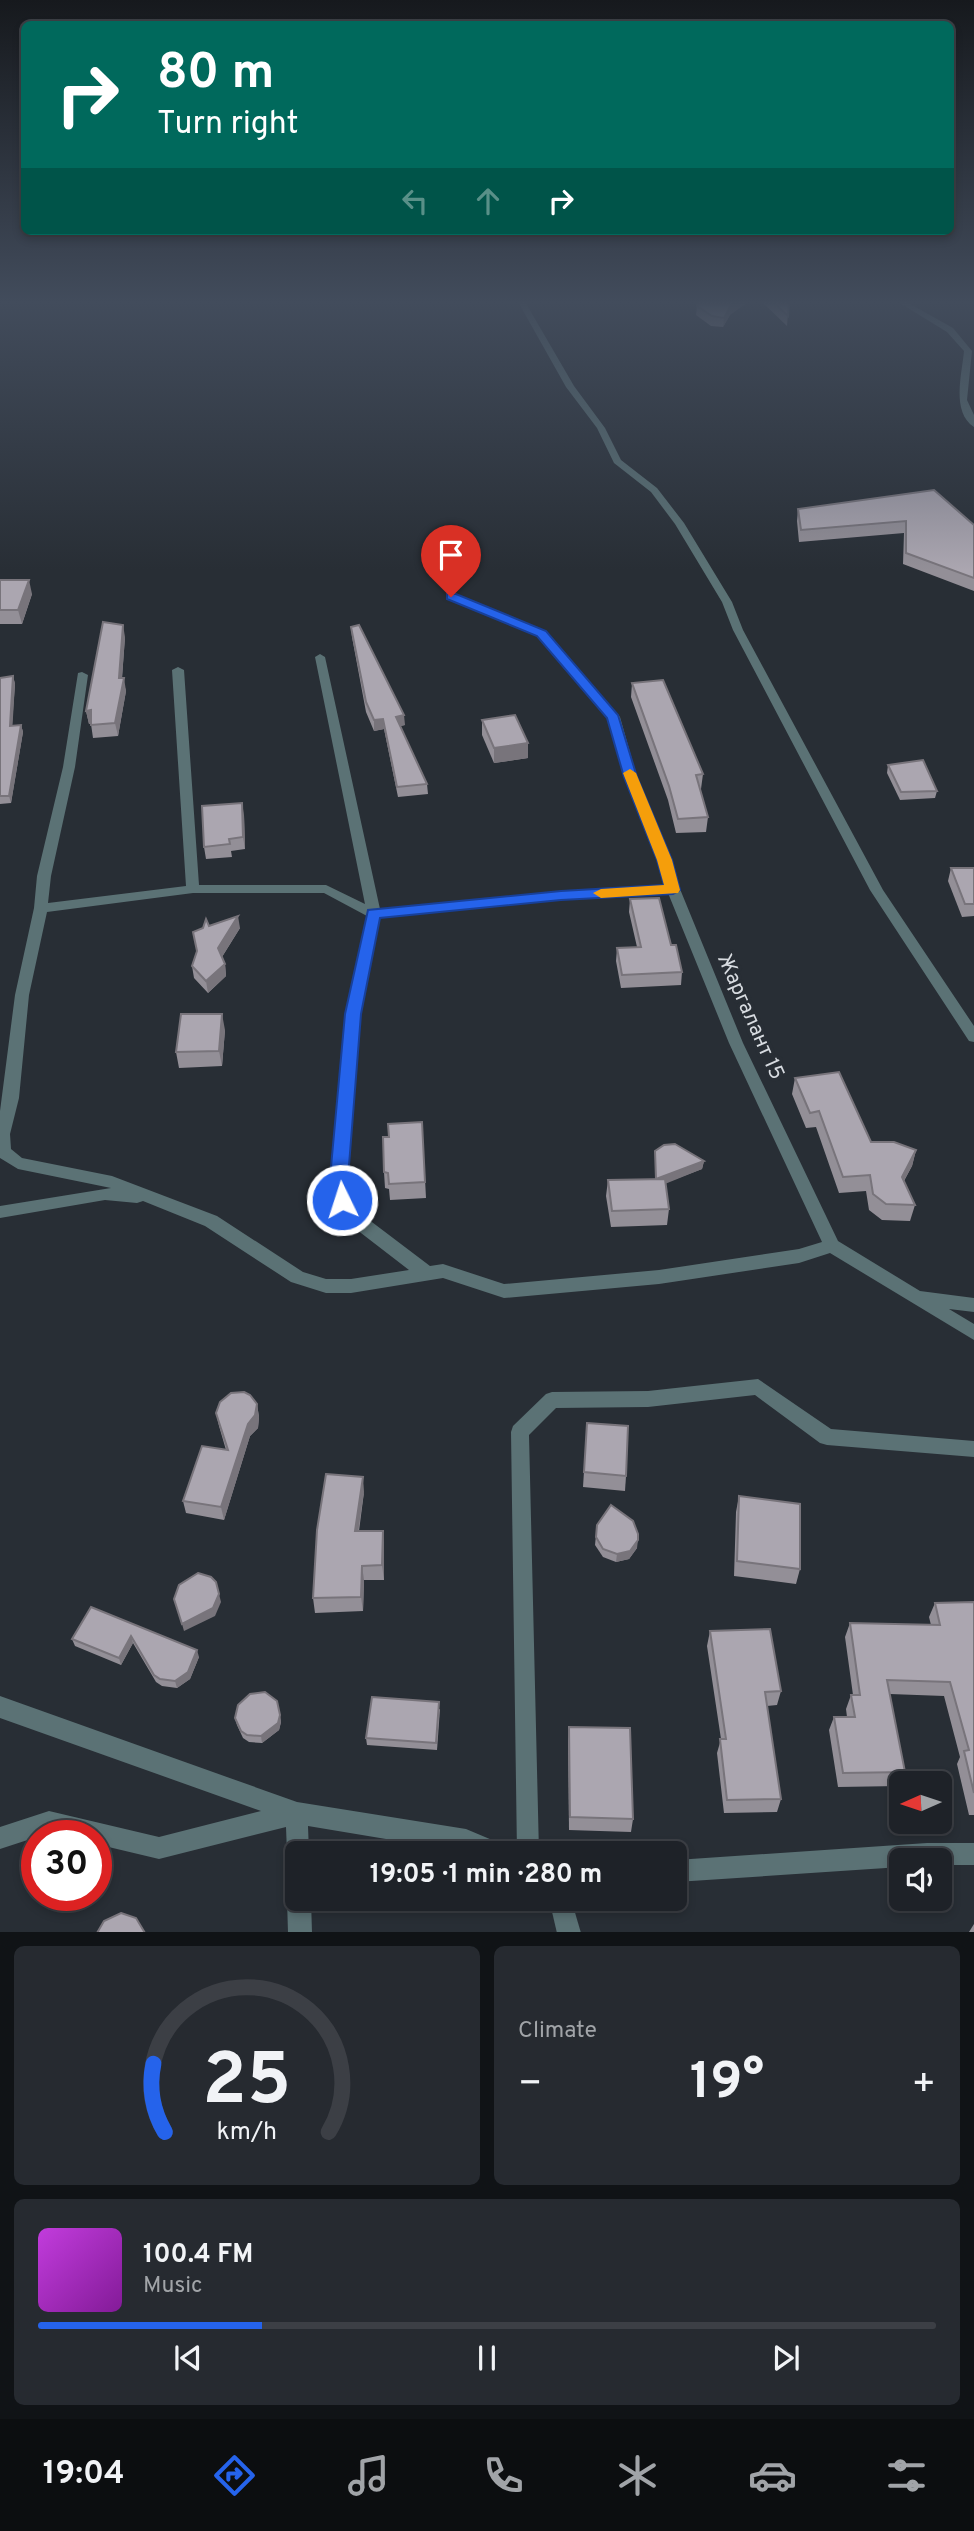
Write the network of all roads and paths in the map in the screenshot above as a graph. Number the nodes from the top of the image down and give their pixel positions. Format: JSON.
{"nodes":[{"id":1,"x":572,"y":390,"type":"edge"},
{"id":2,"x":964,"y":390,"type":"edge"},
{"id":3,"x":974,"y":424,"type":"edge"},
{"id":4,"x":451,"y":597,"type":"dead end"},
{"id":5,"x":320,"y":657,"type":"dead end"},
{"id":6,"x":178,"y":670,"type":"dead end"},
{"id":7,"x":82,"y":675,"type":"dead end"},
{"id":8,"x":193,"y":889,"type":"junction"},
{"id":9,"x":673,"y":890,"type":"junction"},
{"id":10,"x":41,"y":908,"type":"junction"},
{"id":11,"x":374,"y":914,"type":"junction"},
{"id":12,"x":974,"y":1037,"type":"edge"},
{"id":13,"x":149,"y":1198,"type":"junction"},
{"id":14,"x":0,"y":1212,"type":"edge"},
{"id":15,"x":832,"y":1246,"type":"junction"},
{"id":16,"x":426,"y":1273,"type":"junction"},
{"id":17,"x":917,"y":1298,"type":"junction"},
{"id":18,"x":974,"y":1305,"type":"edge"},
{"id":19,"x":974,"y":1333,"type":"edge"},
{"id":20,"x":974,"y":1449,"type":"edge"},
{"id":21,"x":0,"y":1707,"type":"edge"},
{"id":22,"x":297,"y":1813,"type":"junction"},
{"id":23,"x":0,"y":1838,"type":"edge"},
{"id":24,"x":298,"y":1841,"type":"edge"},
{"id":25,"x":468,"y":1841,"type":"edge"},
{"id":26,"x":528,"y":1841,"type":"edge"},
{"id":27,"x":974,"y":1854,"type":"edge"},
{"id":28,"x":687,"y":1870,"type":"edge"},
{"id":29,"x":299,"y":1911,"type":"edge"},
{"id":30,"x":563,"y":1911,"type":"edge"},
{"id":31,"x":300,"y":1932,"type":"edge"},
{"id":32,"x":569,"y":1932,"type":"edge"}],
"edges":[{"from":1,"to":12,"type":"street"},
{"from":2,"to":3,"type":"street"},
{"from":4,"to":9,"type":"street","name":"Жаргалант 15"},
{"from":5,"to":11,"type":"street"},
{"from":6,"to":8,"type":"street"},
{"from":7,"to":10,"type":"street"},
{"from":8,"to":10,"type":"street"},
{"from":8,"to":11,"type":"street"},
{"from":9,"to":11,"type":"street"},
{"from":9,"to":15,"type":"street","name":"Жаргалант 15"},
{"from":10,"to":13,"type":"street"},
{"from":11,"to":16,"type":"street"},
{"from":13,"to":14,"type":"street"},
{"from":13,"to":16,"type":"street"},
{"from":15,"to":16,"type":"street"},
{"from":15,"to":17,"type":"street"},
{"from":17,"to":18,"type":"street"},
{"from":17,"to":19,"type":"street"},
{"from":20,"to":26,"type":"street"},
{"from":21,"to":22,"type":"street"},
{"from":22,"to":23,"type":"street"},
{"from":22,"to":24,"type":"street"},
{"from":22,"to":25,"type":"street"},
{"from":27,"to":28,"type":"street"},
{"from":29,"to":31,"type":"street"},
{"from":30,"to":32,"type":"street"}]}
